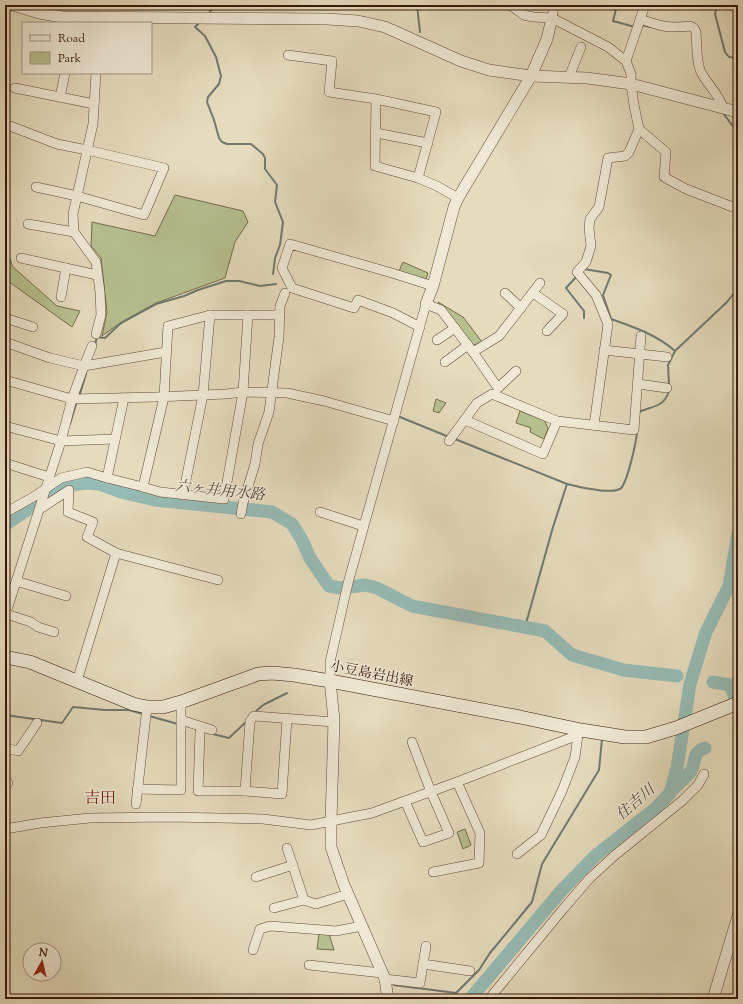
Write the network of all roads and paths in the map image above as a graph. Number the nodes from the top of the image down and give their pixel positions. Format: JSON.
{"nodes":[{"id":1,"x":13,"y":5,"type":"edge"},
{"id":2,"x":510,"y":5,"type":"edge"},
{"id":3,"x":554,"y":5,"type":"edge"},
{"id":4,"x":645,"y":5,"type":"edge"},
{"id":5,"x":552,"y":18,"type":"junction"},
{"id":6,"x":640,"y":19,"type":"junction"},
{"id":7,"x":100,"y":20,"type":"edge"},
{"id":8,"x":581,"y":47,"type":"dead end"},
{"id":9,"x":288,"y":55,"type":"dead end"},
{"id":10,"x":626,"y":61,"type":"junction"},
{"id":11,"x":65,"y":74,"type":"edge"},
{"id":12,"x":96,"y":74,"type":"edge"},
{"id":13,"x":531,"y":76,"type":"junction"},
{"id":14,"x":569,"y":77,"type":"junction"},
{"id":15,"x":631,"y":84,"type":"junction"},
{"id":16,"x":16,"y":88,"type":"dead end"},
{"id":17,"x":60,"y":97,"type":"junction"},
{"id":18,"x":376,"y":100,"type":"junction"},
{"id":19,"x":94,"y":104,"type":"junction"},
{"id":20,"x":723,"y":108,"type":"junction"},
{"id":21,"x":738,"y":112,"type":"edge"},
{"id":22,"x":10,"y":126,"type":"dead end"},
{"id":23,"x":639,"y":128,"type":"junction"},
{"id":24,"x":376,"y":133,"type":"junction"},
{"id":25,"x":428,"y":143,"type":"junction"},
{"id":26,"x":87,"y":150,"type":"junction"},
{"id":27,"x":418,"y":178,"type":"junction"},
{"id":28,"x":36,"y":187,"type":"dead end"},
{"id":29,"x":77,"y":196,"type":"junction"},
{"id":30,"x":458,"y":198,"type":"junction"},
{"id":31,"x":738,"y":209,"type":"edge"},
{"id":32,"x":28,"y":224,"type":"dead end"},
{"id":33,"x":74,"y":232,"type":"junction"},
{"id":34,"x":21,"y":258,"type":"dead end"},
{"id":35,"x":66,"y":268,"type":"junction"},
{"id":36,"x":97,"y":275,"type":"junction"},
{"id":37,"x":540,"y":283,"type":"dead end"},
{"id":38,"x":433,"y":286,"type":"junction"},
{"id":39,"x":285,"y":293,"type":"dead end"},
{"id":40,"x":505,"y":293,"type":"dead end"},
{"id":41,"x":533,"y":293,"type":"junction"},
{"id":42,"x":61,"y":297,"type":"dead end"},
{"id":43,"x":426,"y":304,"type":"junction"},
{"id":44,"x":521,"y":308,"type":"junction"},
{"id":45,"x":210,"y":315,"type":"junction"},
{"id":46,"x":248,"y":315,"type":"junction"},
{"id":47,"x":280,"y":315,"type":"junction"},
{"id":48,"x":5,"y":318,"type":"edge"},
{"id":49,"x":32,"y":327,"type":"dead end"},
{"id":50,"x":420,"y":327,"type":"junction"},
{"id":51,"x":455,"y":328,"type":"junction"},
{"id":52,"x":547,"y":331,"type":"dead end"},
{"id":53,"x":96,"y":334,"type":"dead end"},
{"id":54,"x":641,"y":336,"type":"dead end"},
{"id":55,"x":437,"y":340,"type":"dead end"},
{"id":56,"x":5,"y":342,"type":"edge"},
{"id":57,"x":92,"y":346,"type":"dead end"},
{"id":58,"x":470,"y":348,"type":"junction"},
{"id":59,"x":604,"y":350,"type":"junction"},
{"id":60,"x":166,"y":352,"type":"junction"},
{"id":61,"x":640,"y":354,"type":"junction"},
{"id":62,"x":666,"y":357,"type":"dead end"},
{"id":63,"x":445,"y":362,"type":"dead end"},
{"id":64,"x":84,"y":366,"type":"junction"},
{"id":65,"x":516,"y":370,"type":"dead end"},
{"id":66,"x":5,"y":380,"type":"edge"},
{"id":67,"x":638,"y":384,"type":"junction"},
{"id":68,"x":667,"y":388,"type":"dead end"},
{"id":69,"x":243,"y":392,"type":"junction"},
{"id":70,"x":271,"y":392,"type":"junction"},
{"id":71,"x":203,"y":395,"type":"junction"},
{"id":72,"x":164,"y":397,"type":"junction"},
{"id":73,"x":124,"y":398,"type":"junction"},
{"id":74,"x":72,"y":399,"type":"junction"},
{"id":75,"x":465,"y":420,"type":"junction"},
{"id":76,"x":394,"y":421,"type":"junction"},
{"id":77,"x":557,"y":421,"type":"junction"},
{"id":78,"x":594,"y":425,"type":"junction"},
{"id":79,"x":5,"y":426,"type":"edge"},
{"id":80,"x":115,"y":439,"type":"junction"},
{"id":81,"x":61,"y":441,"type":"junction"},
{"id":82,"x":449,"y":441,"type":"dead end"},
{"id":83,"x":5,"y":463,"type":"edge"},
{"id":84,"x":49,"y":477,"type":"junction"},
{"id":85,"x":107,"y":478,"type":"junction"},
{"id":86,"x":144,"y":486,"type":"junction"},
{"id":87,"x":45,"y":489,"type":"junction"},
{"id":88,"x":183,"y":495,"type":"junction"},
{"id":89,"x":8,"y":509,"type":"edge"},
{"id":90,"x":40,"y":509,"type":"junction"},
{"id":91,"x":320,"y":512,"type":"dead end"},
{"id":92,"x":241,"y":514,"type":"dead end"},
{"id":93,"x":363,"y":526,"type":"junction"},
{"id":94,"x":116,"y":553,"type":"junction"},
{"id":95,"x":218,"y":580,"type":"dead end"},
{"id":96,"x":16,"y":581,"type":"junction"},
{"id":97,"x":66,"y":596,"type":"dead end"},
{"id":98,"x":5,"y":615,"type":"edge"},
{"id":99,"x":54,"y":632,"type":"dead end"},
{"id":100,"x":5,"y":658,"type":"edge"},
{"id":101,"x":330,"y":681,"type":"junction"},
{"id":102,"x":77,"y":682,"type":"junction"},
{"id":103,"x":182,"y":702,"type":"junction"},
{"id":104,"x":738,"y":703,"type":"edge"},
{"id":105,"x":146,"y":713,"type":"junction"},
{"id":106,"x":287,"y":718,"type":"junction"},
{"id":107,"x":334,"y":722,"type":"junction"},
{"id":108,"x":37,"y":723,"type":"dead end"},
{"id":109,"x":181,"y":724,"type":"junction"},
{"id":110,"x":212,"y":730,"type":"dead end"},
{"id":111,"x":200,"y":732,"type":"dead end"},
{"id":112,"x":579,"y":732,"type":"junction"},
{"id":113,"x":412,"y":742,"type":"dead end"},
{"id":114,"x":5,"y":748,"type":"edge"},
{"id":115,"x":704,"y":774,"type":"dead end"},
{"id":116,"x":458,"y":782,"type":"junction"},
{"id":117,"x":137,"y":789,"type":"junction"},
{"id":118,"x":245,"y":791,"type":"junction"},
{"id":119,"x":431,"y":792,"type":"junction"},
{"id":120,"x":405,"y":801,"type":"junction"},
{"id":121,"x":136,"y":804,"type":"dead end"},
{"id":122,"x":331,"y":822,"type":"junction"},
{"id":123,"x":5,"y":829,"type":"edge"},
{"id":124,"x":287,"y":848,"type":"dead end"},
{"id":125,"x":517,"y":854,"type":"dead end"},
{"id":126,"x":293,"y":865,"type":"junction"},
{"id":127,"x":433,"y":872,"type":"dead end"},
{"id":128,"x":256,"y":878,"type":"dead end"},
{"id":129,"x":348,"y":894,"type":"junction"},
{"id":130,"x":304,"y":900,"type":"junction"},
{"id":131,"x":274,"y":908,"type":"dead end"},
{"id":132,"x":738,"y":916,"type":"edge"},
{"id":133,"x":362,"y":926,"type":"junction"},
{"id":134,"x":426,"y":946,"type":"dead end"},
{"id":135,"x":253,"y":950,"type":"dead end"},
{"id":136,"x":423,"y":964,"type":"junction"},
{"id":137,"x":309,"y":965,"type":"dead end"},
{"id":138,"x":470,"y":971,"type":"dead end"},
{"id":139,"x":384,"y":976,"type":"junction"},
{"id":140,"x":388,"y":999,"type":"edge"},
{"id":141,"x":489,"y":999,"type":"edge"},
{"id":142,"x":713,"y":999,"type":"edge"}],
"edges":[{"from":1,"to":7,"type":"street"},
{"from":2,"to":5,"type":"street"},
{"from":3,"to":5,"type":"street"},
{"from":4,"to":6,"type":"street"},
{"from":5,"to":10,"type":"street"},
{"from":5,"to":13,"type":"street"},
{"from":6,"to":10,"type":"street"},
{"from":6,"to":20,"type":"street"},
{"from":7,"to":13,"type":"street"},
{"from":8,"to":14,"type":"street"},
{"from":9,"to":18,"type":"street"},
{"from":10,"to":15,"type":"street"},
{"from":11,"to":17,"type":"street"},
{"from":12,"to":19,"type":"street"},
{"from":13,"to":14,"type":"street"},
{"from":13,"to":30,"type":"street"},
{"from":14,"to":15,"type":"street"},
{"from":15,"to":20,"type":"street"},
{"from":15,"to":23,"type":"street"},
{"from":16,"to":17,"type":"street"},
{"from":17,"to":19,"type":"street"},
{"from":18,"to":24,"type":"street"},
{"from":18,"to":25,"type":"street"},
{"from":19,"to":26,"type":"street"},
{"from":20,"to":21,"type":"street"},
{"from":22,"to":26,"type":"street"},
{"from":23,"to":31,"type":"street"},
{"from":23,"to":59,"type":"street"},
{"from":24,"to":25,"type":"street"},
{"from":24,"to":27,"type":"street"},
{"from":25,"to":27,"type":"street"},
{"from":26,"to":29,"type":"street"},
{"from":26,"to":29,"type":"street"},
{"from":27,"to":30,"type":"street"},
{"from":28,"to":29,"type":"street"},
{"from":29,"to":33,"type":"street"},
{"from":30,"to":38,"type":"street"},
{"from":32,"to":33,"type":"street"},
{"from":33,"to":36,"type":"street"},
{"from":34,"to":35,"type":"street"},
{"from":35,"to":36,"type":"street"},
{"from":35,"to":42,"type":"street"},
{"from":36,"to":53,"type":"street"},
{"from":37,"to":41,"type":"street"},
{"from":38,"to":43,"type":"street"},
{"from":38,"to":50,"type":"street"},
{"from":39,"to":47,"type":"street"},
{"from":40,"to":44,"type":"street"},
{"from":41,"to":44,"type":"street"},
{"from":41,"to":52,"type":"street"},
{"from":43,"to":50,"type":"street"},
{"from":43,"to":51,"type":"street"},
{"from":44,"to":58,"type":"street"},
{"from":45,"to":46,"type":"street"},
{"from":45,"to":60,"type":"street"},
{"from":45,"to":71,"type":"street"},
{"from":46,"to":47,"type":"street"},
{"from":46,"to":69,"type":"street"},
{"from":47,"to":70,"type":"street"},
{"from":48,"to":49,"type":"street"},
{"from":50,"to":76,"type":"street"},
{"from":51,"to":55,"type":"street"},
{"from":51,"to":58,"type":"street"},
{"from":54,"to":61,"type":"street"},
{"from":56,"to":64,"type":"street"},
{"from":57,"to":64,"type":"street"},
{"from":58,"to":63,"type":"street"},
{"from":58,"to":65,"type":"street"},
{"from":59,"to":61,"type":"street"},
{"from":59,"to":78,"type":"street"},
{"from":60,"to":64,"type":"street"},
{"from":60,"to":72,"type":"street"},
{"from":61,"to":62,"type":"street"},
{"from":61,"to":67,"type":"street"},
{"from":64,"to":74,"type":"street"},
{"from":66,"to":74,"type":"street"},
{"from":67,"to":68,"type":"street"},
{"from":67,"to":78,"type":"street"},
{"from":69,"to":70,"type":"street"},
{"from":69,"to":71,"type":"street"},
{"from":69,"to":88,"type":"street"},
{"from":70,"to":76,"type":"street"},
{"from":70,"to":92,"type":"street"},
{"from":71,"to":72,"type":"street"},
{"from":71,"to":88,"type":"street"},
{"from":72,"to":73,"type":"street"},
{"from":72,"to":86,"type":"street"},
{"from":73,"to":74,"type":"street"},
{"from":73,"to":80,"type":"street"},
{"from":74,"to":81,"type":"street"},
{"from":75,"to":77,"type":"street"},
{"from":75,"to":77,"type":"street"},
{"from":75,"to":82,"type":"street"},
{"from":76,"to":93,"type":"street"},
{"from":77,"to":78,"type":"street"},
{"from":79,"to":81,"type":"street"},
{"from":80,"to":81,"type":"street"},
{"from":80,"to":85,"type":"street"},
{"from":81,"to":84,"type":"street"},
{"from":83,"to":84,"type":"street"},
{"from":84,"to":87,"type":"street"},
{"from":85,"to":86,"type":"street"},
{"from":85,"to":87,"type":"street"},
{"from":86,"to":88,"type":"street"},
{"from":87,"to":89,"type":"street"},
{"from":87,"to":90,"type":"street"},
{"from":90,"to":94,"type":"street"},
{"from":90,"to":96,"type":"street"},
{"from":91,"to":93,"type":"street"},
{"from":93,"to":101,"type":"street"},
{"from":94,"to":95,"type":"street"},
{"from":94,"to":102,"type":"street"},
{"from":96,"to":97,"type":"street"},
{"from":96,"to":98,"type":"street"},
{"from":98,"to":99,"type":"street"},
{"from":100,"to":102,"type":"main road","name":"小豆島岩出線"},
{"from":101,"to":103,"type":"main road","name":"小豆島岩出線"},
{"from":101,"to":107,"type":"street"},
{"from":101,"to":112,"type":"main road","name":"小豆島岩出線"},
{"from":102,"to":105,"type":"main road","name":"小豆島岩出線"},
{"from":103,"to":105,"type":"main road","name":"小豆島岩出線"},
{"from":103,"to":109,"type":"street"},
{"from":104,"to":112,"type":"main road","name":"小豆島岩出線"},
{"from":105,"to":117,"type":"street"},
{"from":106,"to":107,"type":"street"},
{"from":106,"to":118,"type":"street"},
{"from":106,"to":118,"type":"street"},
{"from":107,"to":122,"type":"street"},
{"from":108,"to":114,"type":"street"},
{"from":109,"to":110,"type":"street"},
{"from":109,"to":117,"type":"street"},
{"from":111,"to":118,"type":"street"},
{"from":112,"to":116,"type":"street"},
{"from":112,"to":125,"type":"street"},
{"from":113,"to":119,"type":"street"},
{"from":115,"to":141,"type":"street"},
{"from":116,"to":119,"type":"street"},
{"from":116,"to":127,"type":"street"},
{"from":117,"to":121,"type":"street"},
{"from":119,"to":120,"type":"street"},
{"from":119,"to":120,"type":"street"},
{"from":120,"to":122,"type":"street"},
{"from":122,"to":123,"type":"street"},
{"from":122,"to":129,"type":"street"},
{"from":124,"to":126,"type":"street"},
{"from":126,"to":128,"type":"street"},
{"from":126,"to":130,"type":"street"},
{"from":129,"to":130,"type":"street"},
{"from":129,"to":133,"type":"street"},
{"from":130,"to":131,"type":"street"},
{"from":132,"to":142,"type":"street"},
{"from":133,"to":135,"type":"street"},
{"from":133,"to":139,"type":"street"},
{"from":134,"to":136,"type":"street"},
{"from":136,"to":138,"type":"street"},
{"from":136,"to":139,"type":"street"},
{"from":137,"to":139,"type":"street"},
{"from":139,"to":140,"type":"street"}]}
